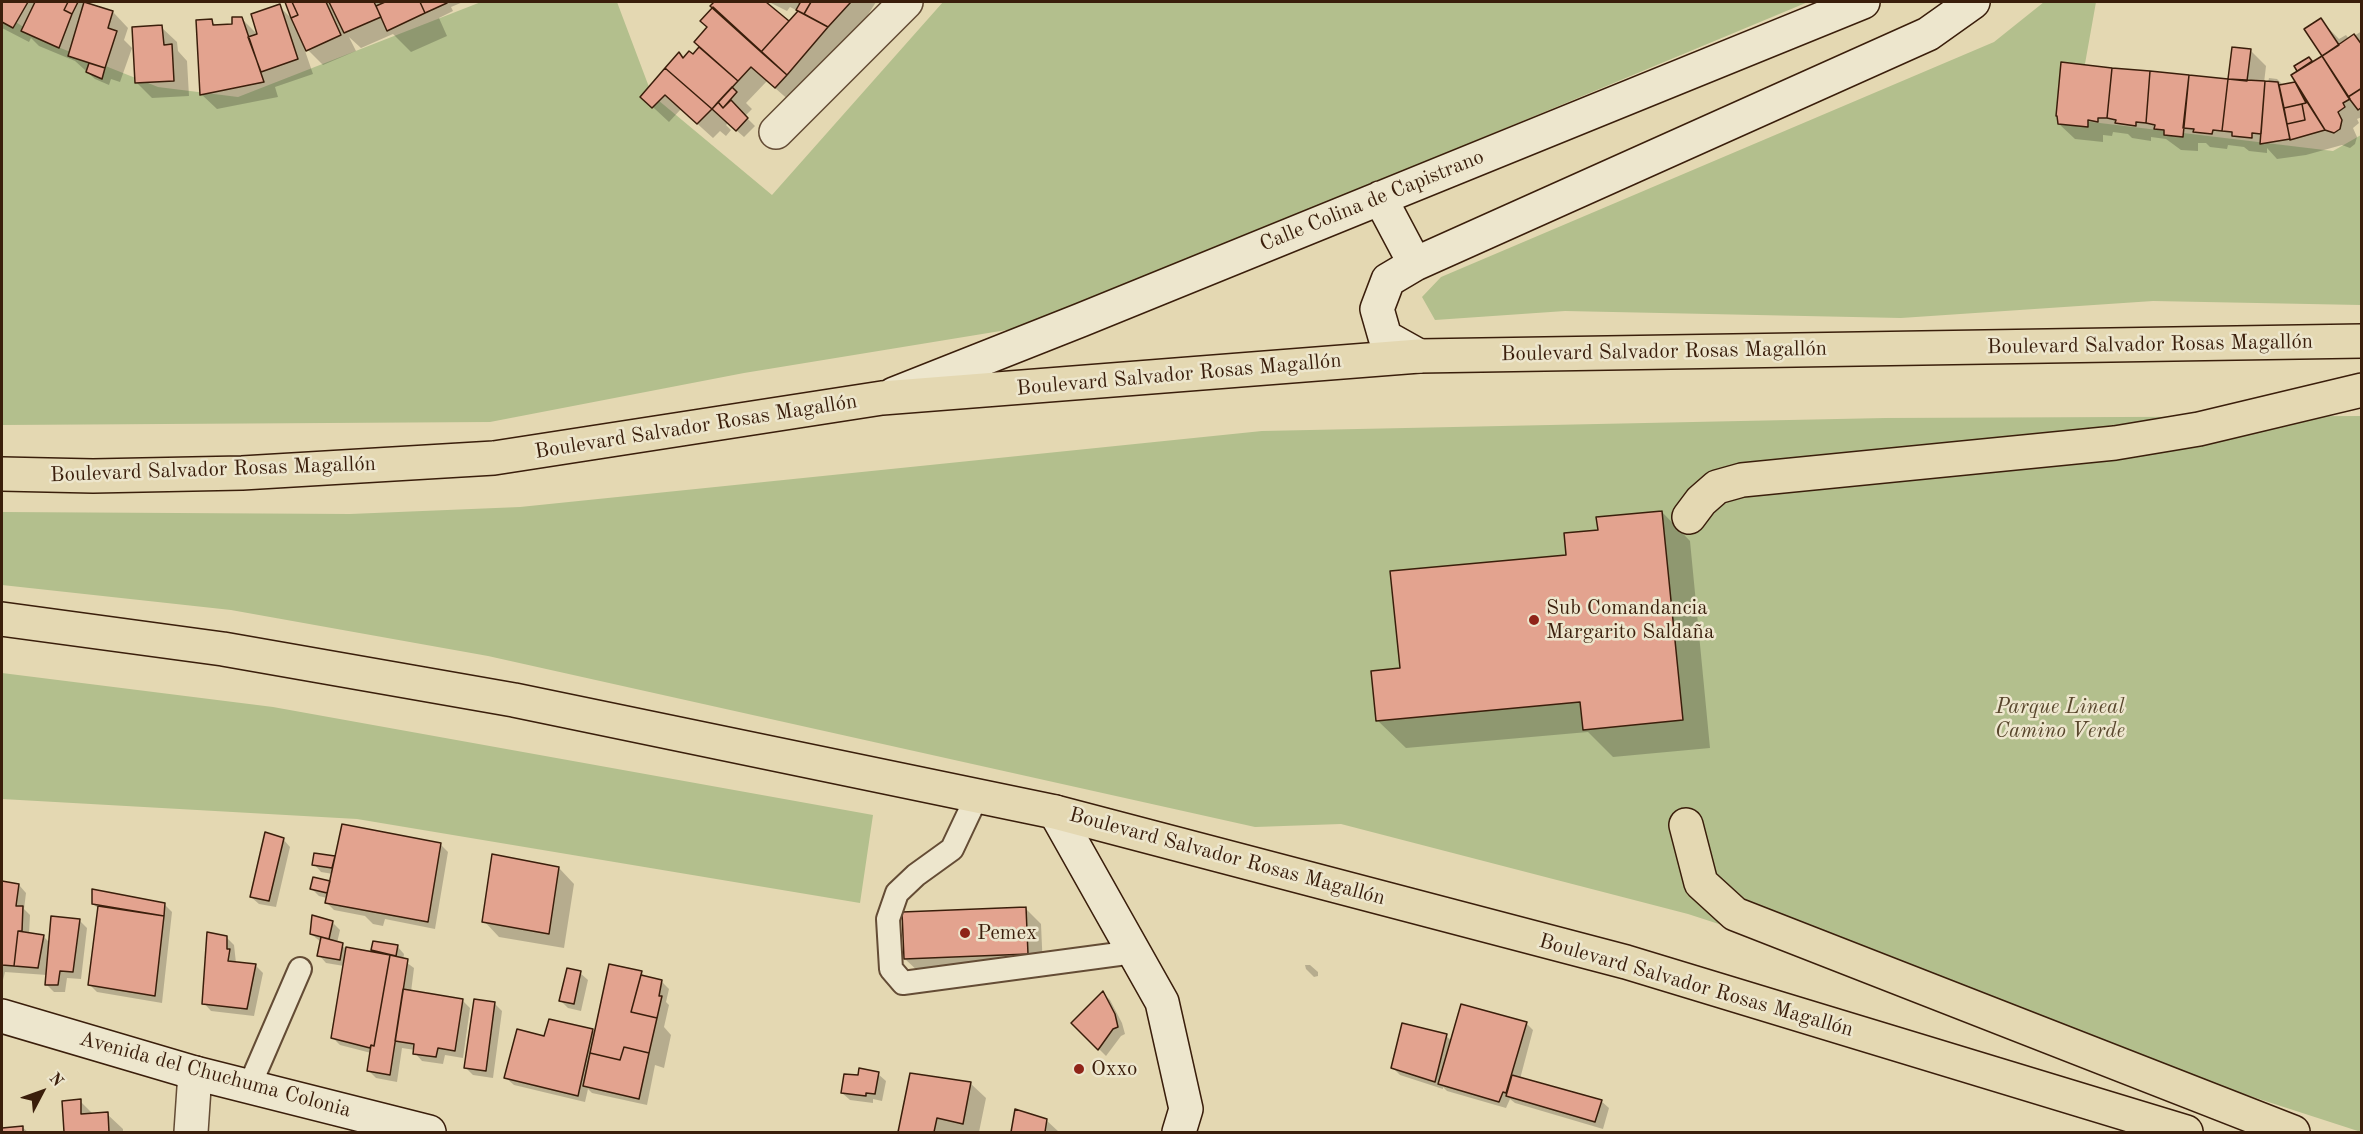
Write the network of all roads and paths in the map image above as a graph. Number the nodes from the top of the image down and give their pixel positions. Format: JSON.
{"nodes":[{"id":1,"x":906,"y":2,"type":"edge"},
{"id":2,"x":1863,"y":2,"type":"edge"},
{"id":3,"x":1973,"y":2,"type":"edge"},
{"id":4,"x":776,"y":132,"type":"dead end"},
{"id":5,"x":1380,"y":198,"type":"junction"},
{"id":6,"x":1414,"y":264,"type":"junction"},
{"id":7,"x":2361,"y":341,"type":"edge"},
{"id":8,"x":1419,"y":356,"type":"junction"},
{"id":9,"x":2361,"y":390,"type":"edge"},
{"id":10,"x":882,"y":398,"type":"junction"},
{"id":11,"x":2,"y":474,"type":"edge"},
{"id":12,"x":1689,"y":517,"type":"dead end"},
{"id":13,"x":2,"y":619,"type":"edge"},
{"id":14,"x":976,"y":796,"type":"junction"},
{"id":15,"x":1055,"y":812,"type":"junction"},
{"id":16,"x":1686,"y":825,"type":"dead end"},
{"id":17,"x":1134,"y":951,"type":"junction"},
{"id":18,"x":300,"y":969,"type":"dead end"},
{"id":19,"x":2,"y":1016,"type":"edge"},
{"id":20,"x":195,"y":1072,"type":"junction"},
{"id":21,"x":249,"y":1087,"type":"junction"},
{"id":22,"x":191,"y":1132,"type":"edge"},
{"id":23,"x":429,"y":1132,"type":"edge"},
{"id":24,"x":1179,"y":1132,"type":"edge"},
{"id":25,"x":2186,"y":1132,"type":"edge"},
{"id":26,"x":2294,"y":1132,"type":"edge"}],
"edges":[{"from":1,"to":4,"type":"main road"},
{"from":2,"to":5,"type":"main road","name":"Calle Colina de Capistrano"},
{"from":3,"to":6,"type":"main road"},
{"from":5,"to":6,"type":"main road"},
{"from":5,"to":10,"type":"main road","name":"Calle Colina de Capistrano"},
{"from":6,"to":8,"type":"main road"},
{"from":7,"to":8,"type":"highway","name":"Boulevard Salvador Rosas Magallón"},
{"from":8,"to":10,"type":"highway","name":"Boulevard Salvador Rosas Magallón"},
{"from":9,"to":12,"type":"highway"},
{"from":10,"to":11,"type":"highway","name":"Boulevard Salvador Rosas Magallón"},
{"from":13,"to":14,"type":"highway","name":"Boulevard Salvador Rosas Magallón"},
{"from":14,"to":15,"type":"highway","name":"Boulevard Salvador Rosas Magallón"},
{"from":14,"to":17,"type":"lane"},
{"from":15,"to":17,"type":"main road"},
{"from":15,"to":25,"type":"highway","name":"Boulevard Salvador Rosas Magallón"},
{"from":16,"to":26,"type":"highway"},
{"from":17,"to":24,"type":"main road"},
{"from":18,"to":21,"type":"lane"},
{"from":19,"to":20,"type":"main road","name":"Avenida del Chuchuma Colonia"},
{"from":20,"to":21,"type":"main road","name":"Avenida del Chuchuma Colonia"},
{"from":20,"to":22,"type":"main road"},
{"from":21,"to":23,"type":"main road","name":"Avenida del Chuchuma Colonia"}]}
